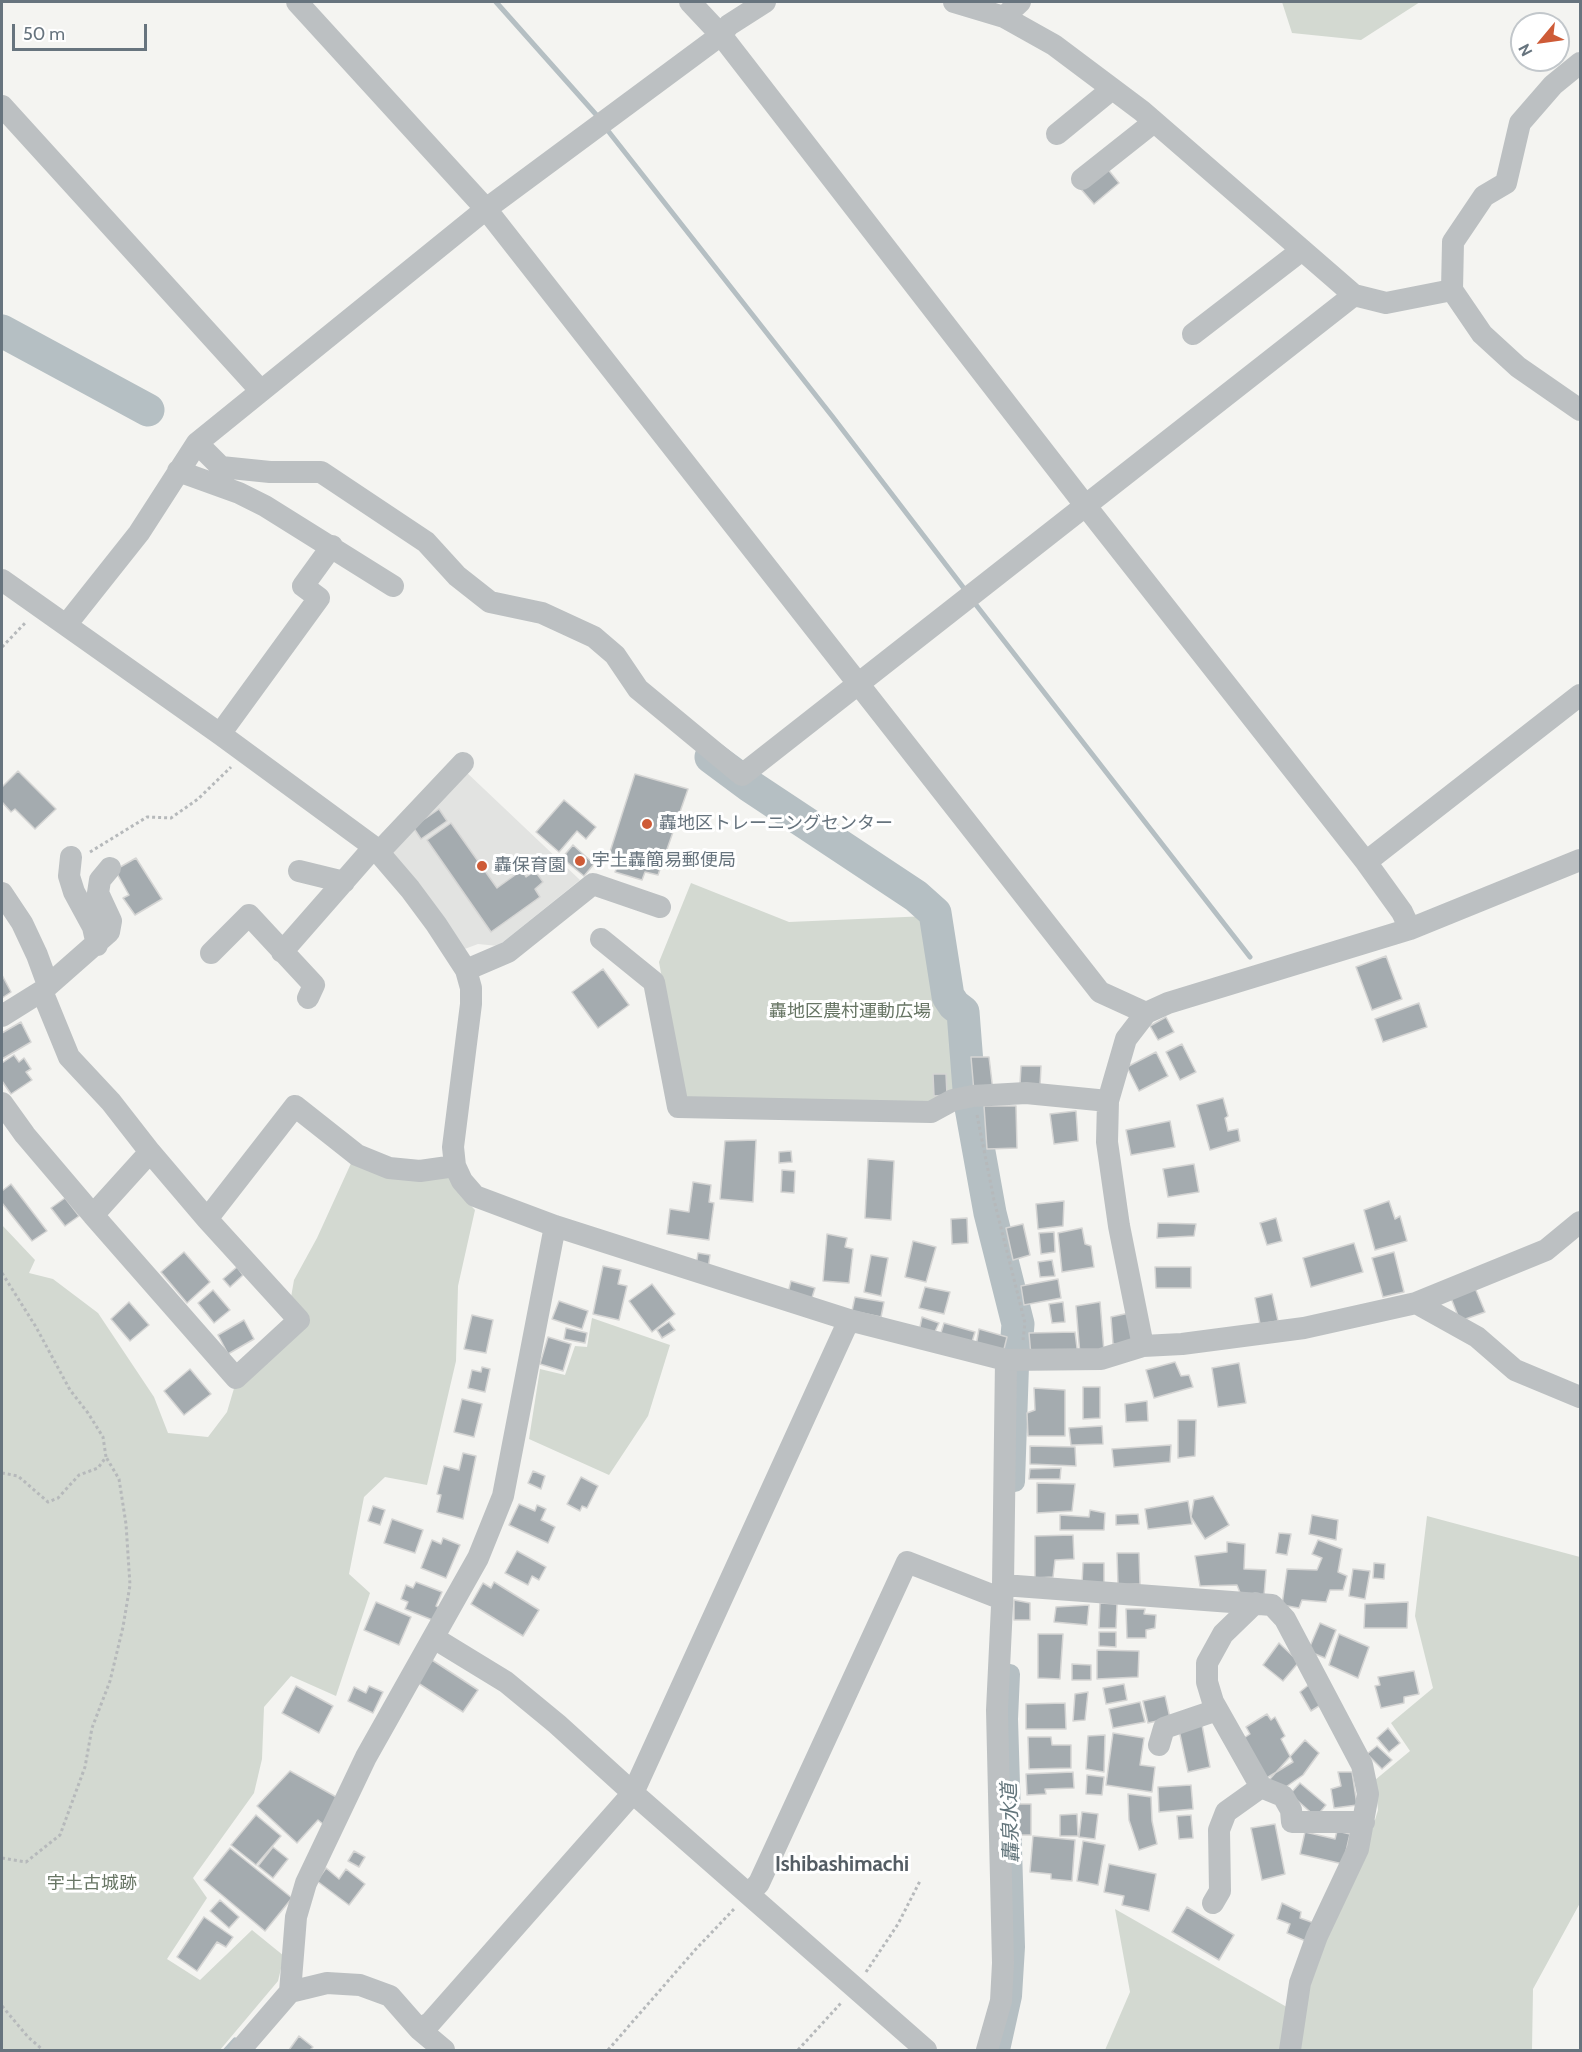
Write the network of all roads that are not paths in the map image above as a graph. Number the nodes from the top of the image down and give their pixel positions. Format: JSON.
{"nodes":[{"id":1,"x":297,"y":2,"type":"edge"},
{"id":2,"x":690,"y":2,"type":"edge"},
{"id":3,"x":730,"y":2,"type":"edge"},
{"id":4,"x":765,"y":2,"type":"edge"},
{"id":5,"x":954,"y":2,"type":"edge"},
{"id":6,"x":1020,"y":2,"type":"edge"},
{"id":7,"x":1004,"y":17,"type":"junction"},
{"id":8,"x":725,"y":30,"type":"junction"},
{"id":9,"x":1581,"y":63,"type":"edge"},
{"id":10,"x":1112,"y":89,"type":"junction"},
{"id":11,"x":2,"y":106,"type":"edge"},
{"id":12,"x":1154,"y":122,"type":"junction"},
{"id":13,"x":1057,"y":134,"type":"dead end"},
{"id":14,"x":1082,"y":178,"type":"dead end"},
{"id":15,"x":486,"y":209,"type":"junction"},
{"id":16,"x":1302,"y":250,"type":"junction"},
{"id":17,"x":1452,"y":290,"type":"junction"},
{"id":18,"x":1354,"y":295,"type":"junction"},
{"id":19,"x":1193,"y":334,"type":"dead end"},
{"id":20,"x":261,"y":391,"type":"junction"},
{"id":21,"x":1581,"y":410,"type":"edge"},
{"id":22,"x":197,"y":443,"type":"junction"},
{"id":23,"x":178,"y":471,"type":"junction"},
{"id":24,"x":1085,"y":505,"type":"junction"},
{"id":25,"x":332,"y":546,"type":"junction"},
{"id":26,"x":2,"y":580,"type":"edge"},
{"id":27,"x":393,"y":586,"type":"dead end"},
{"id":28,"x":66,"y":625,"type":"junction"},
{"id":29,"x":859,"y":684,"type":"junction"},
{"id":30,"x":1581,"y":695,"type":"edge"},
{"id":31,"x":220,"y":735,"type":"junction"},
{"id":32,"x":463,"y":763,"type":"dead end"},
{"id":33,"x":377,"y":849,"type":"junction"},
{"id":34,"x":1581,"y":860,"type":"edge"},
{"id":35,"x":1366,"y":862,"type":"junction"},
{"id":36,"x":70,"y":866,"type":"road end"},
{"id":37,"x":110,"y":868,"type":"dead end"},
{"id":38,"x":299,"y":871,"type":"dead end"},
{"id":39,"x":344,"y":882,"type":"junction"},
{"id":40,"x":2,"y":892,"type":"edge"},
{"id":41,"x":660,"y":907,"type":"dead end"},
{"id":42,"x":1410,"y":929,"type":"junction"},
{"id":43,"x":601,"y":939,"type":"dead end"},
{"id":44,"x":97,"y":945,"type":"junction"},
{"id":45,"x":282,"y":952,"type":"junction"},
{"id":46,"x":211,"y":953,"type":"dead end"},
{"id":47,"x":466,"y":970,"type":"junction"},
{"id":48,"x":45,"y":988,"type":"junction"},
{"id":49,"x":308,"y":998,"type":"dead end"},
{"id":50,"x":1146,"y":1013,"type":"junction"},
{"id":51,"x":2,"y":1016,"type":"edge"},
{"id":52,"x":1108,"y":1101,"type":"junction"},
{"id":53,"x":2,"y":1103,"type":"edge"},
{"id":54,"x":150,"y":1152,"type":"junction"},
{"id":55,"x":455,"y":1166,"type":"junction"},
{"id":56,"x":93,"y":1215,"type":"junction"},
{"id":57,"x":207,"y":1219,"type":"junction"},
{"id":58,"x":1581,"y":1222,"type":"edge"},
{"id":59,"x":555,"y":1226,"type":"junction"},
{"id":60,"x":1416,"y":1303,"type":"junction"},
{"id":61,"x":849,"y":1320,"type":"junction"},
{"id":62,"x":1143,"y":1346,"type":"junction"},
{"id":63,"x":1013,"y":1360,"type":"junction"},
{"id":64,"x":1581,"y":1397,"type":"edge"},
{"id":65,"x":1002,"y":1592,"type":"junction"},
{"id":66,"x":1255,"y":1603,"type":"junction"},
{"id":67,"x":434,"y":1638,"type":"junction"},
{"id":68,"x":1217,"y":1710,"type":"junction"},
{"id":69,"x":1159,"y":1745,"type":"dead end"},
{"id":70,"x":1261,"y":1787,"type":"junction"},
{"id":71,"x":633,"y":1793,"type":"junction"},
{"id":72,"x":1364,"y":1822,"type":"junction"},
{"id":73,"x":749,"y":1894,"type":"junction"},
{"id":74,"x":1213,"y":1903,"type":"dead end"},
{"id":75,"x":290,"y":1992,"type":"junction"},
{"id":76,"x":419,"y":2028,"type":"junction"},
{"id":77,"x":240,"y":2050,"type":"edge"},
{"id":78,"x":444,"y":2050,"type":"edge"},
{"id":79,"x":926,"y":2050,"type":"edge"},
{"id":80,"x":987,"y":2050,"type":"edge"},
{"id":81,"x":1290,"y":2050,"type":"edge"}],
"edges":[{"from":1,"to":15,"type":"street"},
{"from":2,"to":8,"type":"street"},
{"from":3,"to":8,"type":"street"},
{"from":4,"to":8,"type":"street"},
{"from":5,"to":7,"type":"street"},
{"from":6,"to":7,"type":"street"},
{"from":7,"to":10,"type":"street"},
{"from":8,"to":15,"type":"street"},
{"from":8,"to":24,"type":"street"},
{"from":9,"to":17,"type":"street"},
{"from":10,"to":12,"type":"street"},
{"from":10,"to":13,"type":"street"},
{"from":11,"to":20,"type":"street"},
{"from":12,"to":14,"type":"street"},
{"from":12,"to":16,"type":"street"},
{"from":15,"to":20,"type":"street"},
{"from":15,"to":29,"type":"street"},
{"from":16,"to":18,"type":"street"},
{"from":16,"to":19,"type":"street"},
{"from":17,"to":18,"type":"street"},
{"from":17,"to":21,"type":"street"},
{"from":18,"to":24,"type":"street"},
{"from":20,"to":22,"type":"street"},
{"from":22,"to":23,"type":"street"},
{"from":22,"to":29,"type":"street"},
{"from":23,"to":25,"type":"street"},
{"from":23,"to":28,"type":"street"},
{"from":24,"to":29,"type":"street"},
{"from":24,"to":35,"type":"street"},
{"from":25,"to":27,"type":"street"},
{"from":25,"to":31,"type":"street"},
{"from":26,"to":28,"type":"street"},
{"from":28,"to":31,"type":"street"},
{"from":29,"to":50,"type":"street"},
{"from":30,"to":35,"type":"street"},
{"from":31,"to":33,"type":"street"},
{"from":32,"to":33,"type":"street"},
{"from":33,"to":39,"type":"street"},
{"from":33,"to":47,"type":"street"},
{"from":34,"to":42,"type":"street"},
{"from":35,"to":42,"type":"street"},
{"from":36,"to":44,"type":"street"},
{"from":37,"to":44,"type":"street"},
{"from":38,"to":39,"type":"street"},
{"from":39,"to":45,"type":"street"},
{"from":40,"to":48,"type":"street"},
{"from":41,"to":47,"type":"street"},
{"from":42,"to":50,"type":"street"},
{"from":43,"to":52,"type":"street"},
{"from":44,"to":48,"type":"street"},
{"from":45,"to":46,"type":"street"},
{"from":45,"to":49,"type":"street"},
{"from":47,"to":55,"type":"street"},
{"from":48,"to":51,"type":"street"},
{"from":48,"to":54,"type":"street"},
{"from":50,"to":52,"type":"street"},
{"from":52,"to":62,"type":"street"},
{"from":53,"to":56,"type":"street"},
{"from":54,"to":56,"type":"street"},
{"from":54,"to":57,"type":"street"},
{"from":55,"to":57,"type":"street"},
{"from":55,"to":59,"type":"street"},
{"from":56,"to":57,"type":"street"},
{"from":58,"to":60,"type":"street"},
{"from":59,"to":61,"type":"street"},
{"from":59,"to":67,"type":"street"},
{"from":60,"to":62,"type":"street"},
{"from":60,"to":64,"type":"street"},
{"from":61,"to":63,"type":"street"},
{"from":61,"to":71,"type":"street"},
{"from":62,"to":63,"type":"street"},
{"from":63,"to":65,"type":"street"},
{"from":65,"to":66,"type":"street"},
{"from":65,"to":73,"type":"street"},
{"from":65,"to":80,"type":"street"},
{"from":66,"to":68,"type":"street"},
{"from":66,"to":72,"type":"street"},
{"from":67,"to":71,"type":"street"},
{"from":67,"to":75,"type":"street"},
{"from":68,"to":69,"type":"street"},
{"from":68,"to":70,"type":"street"},
{"from":70,"to":72,"type":"street"},
{"from":70,"to":74,"type":"street"},
{"from":71,"to":73,"type":"street"},
{"from":71,"to":76,"type":"street"},
{"from":72,"to":81,"type":"street"},
{"from":73,"to":79,"type":"street"},
{"from":75,"to":76,"type":"street"},
{"from":75,"to":77,"type":"street"},
{"from":76,"to":78,"type":"street"}]}
